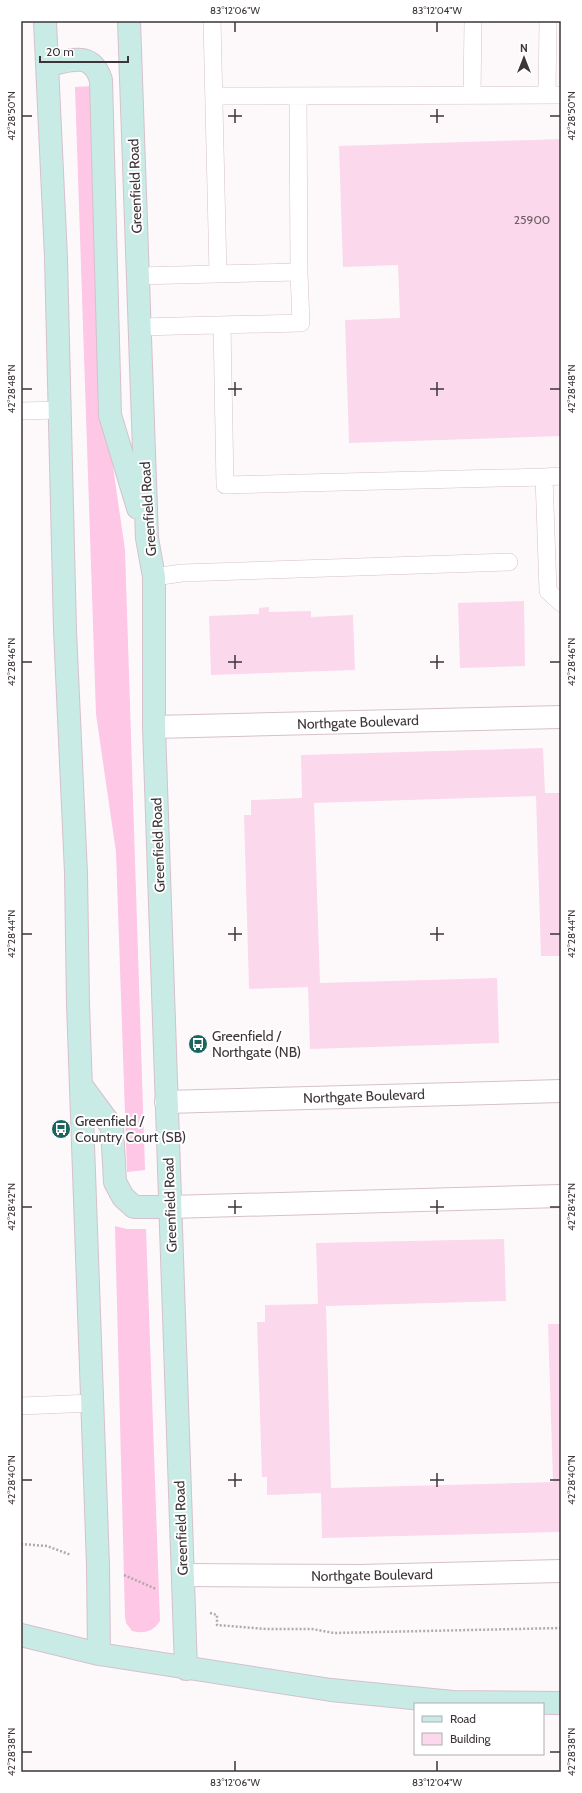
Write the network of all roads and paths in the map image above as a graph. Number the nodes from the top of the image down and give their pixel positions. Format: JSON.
{"nodes":[{"id":1,"x":45,"y":21,"type":"edge"},
{"id":2,"x":129,"y":21,"type":"edge"},
{"id":3,"x":212,"y":21,"type":"edge"},
{"id":4,"x":473,"y":21,"type":"edge"},
{"id":5,"x":548,"y":21,"type":"edge"},
{"id":6,"x":47,"y":65,"type":"junction"},
{"id":7,"x":472,"y":95,"type":"junction"},
{"id":8,"x":554,"y":95,"type":"edge"},
{"id":9,"x":214,"y":96,"type":"junction"},
{"id":10,"x":298,"y":96,"type":"junction"},
{"id":11,"x":299,"y":272,"type":"junction"},
{"id":12,"x":218,"y":273,"type":"junction"},
{"id":13,"x":138,"y":276,"type":"junction"},
{"id":14,"x":222,"y":325,"type":"junction"},
{"id":15,"x":140,"y":327,"type":"junction"},
{"id":16,"x":21,"y":410,"type":"edge"},
{"id":17,"x":59,"y":410,"type":"junction"},
{"id":18,"x":561,"y":476,"type":"edge"},
{"id":19,"x":544,"y":477,"type":"junction"},
{"id":20,"x":147,"y":538,"type":"junction"},
{"id":21,"x":509,"y":562,"type":"dead end"},
{"id":22,"x":154,"y":577,"type":"junction"},
{"id":23,"x":561,"y":603,"type":"edge"},
{"id":24,"x":561,"y":717,"type":"edge"},
{"id":25,"x":154,"y":727,"type":"junction"},
{"id":26,"x":81,"y":1085,"type":"junction"},
{"id":27,"x":561,"y":1091,"type":"edge"},
{"id":28,"x":166,"y":1102,"type":"junction"},
{"id":29,"x":561,"y":1196,"type":"edge"},
{"id":30,"x":170,"y":1207,"type":"junction"},
{"id":31,"x":92,"y":1404,"type":"junction"},
{"id":32,"x":21,"y":1406,"type":"edge"},
{"id":33,"x":21,"y":1544,"type":"edge"},
{"id":34,"x":52,"y":1548,"type":"dead end"},
{"id":35,"x":561,"y":1571,"type":"edge"},
{"id":36,"x":124,"y":1575,"type":"dead end"},
{"id":37,"x":183,"y":1575,"type":"junction"},
{"id":38,"x":161,"y":1591,"type":"dead end"},
{"id":39,"x":209,"y":1613,"type":"dead end"},
{"id":40,"x":561,"y":1628,"type":"edge"},
{"id":41,"x":21,"y":1635,"type":"edge"},
{"id":42,"x":99,"y":1654,"type":"junction"},
{"id":43,"x":186,"y":1669,"type":"junction"},
{"id":44,"x":561,"y":1703,"type":"edge"}],
"edges":[{"from":1,"to":6,"type":"main road"},
{"from":2,"to":13,"type":"main road","name":"Greenfield Road"},
{"from":3,"to":9,"type":"lane"},
{"from":4,"to":7,"type":"lane"},
{"from":5,"to":8,"type":"lane"},
{"from":6,"to":17,"type":"main road"},
{"from":6,"to":20,"type":"main road"},
{"from":7,"to":8,"type":"lane"},
{"from":7,"to":10,"type":"lane"},
{"from":9,"to":10,"type":"lane"},
{"from":9,"to":12,"type":"lane"},
{"from":10,"to":11,"type":"lane"},
{"from":11,"to":12,"type":"lane"},
{"from":11,"to":14,"type":"lane"},
{"from":12,"to":13,"type":"lane"},
{"from":13,"to":15,"type":"main road","name":"Greenfield Road"},
{"from":14,"to":15,"type":"lane"},
{"from":14,"to":19,"type":"lane"},
{"from":15,"to":20,"type":"main road","name":"Greenfield Road"},
{"from":16,"to":17,"type":"lane"},
{"from":17,"to":26,"type":"main road"},
{"from":18,"to":19,"type":"lane"},
{"from":19,"to":23,"type":"lane"},
{"from":20,"to":22,"type":"main road","name":"Greenfield Road"},
{"from":21,"to":22,"type":"lane"},
{"from":22,"to":25,"type":"main road","name":"Greenfield Road"},
{"from":24,"to":25,"type":"street","name":"Northgate Boulevard"},
{"from":25,"to":28,"type":"main road","name":"Greenfield Road"},
{"from":26,"to":30,"type":"main road"},
{"from":26,"to":31,"type":"main road"},
{"from":27,"to":28,"type":"street","name":"Northgate Boulevard"},
{"from":28,"to":30,"type":"main road","name":"Greenfield Road"},
{"from":29,"to":30,"type":"street"},
{"from":30,"to":37,"type":"main road","name":"Greenfield Road"},
{"from":31,"to":32,"type":"lane"},
{"from":31,"to":42,"type":"main road"},
{"from":33,"to":34,"type":"path"},
{"from":35,"to":37,"type":"street","name":"Northgate Boulevard"},
{"from":36,"to":38,"type":"path"},
{"from":37,"to":43,"type":"main road","name":"Greenfield Road"},
{"from":39,"to":40,"type":"path"},
{"from":41,"to":42,"type":"main road"},
{"from":42,"to":43,"type":"main road"},
{"from":43,"to":44,"type":"main road"}]}
